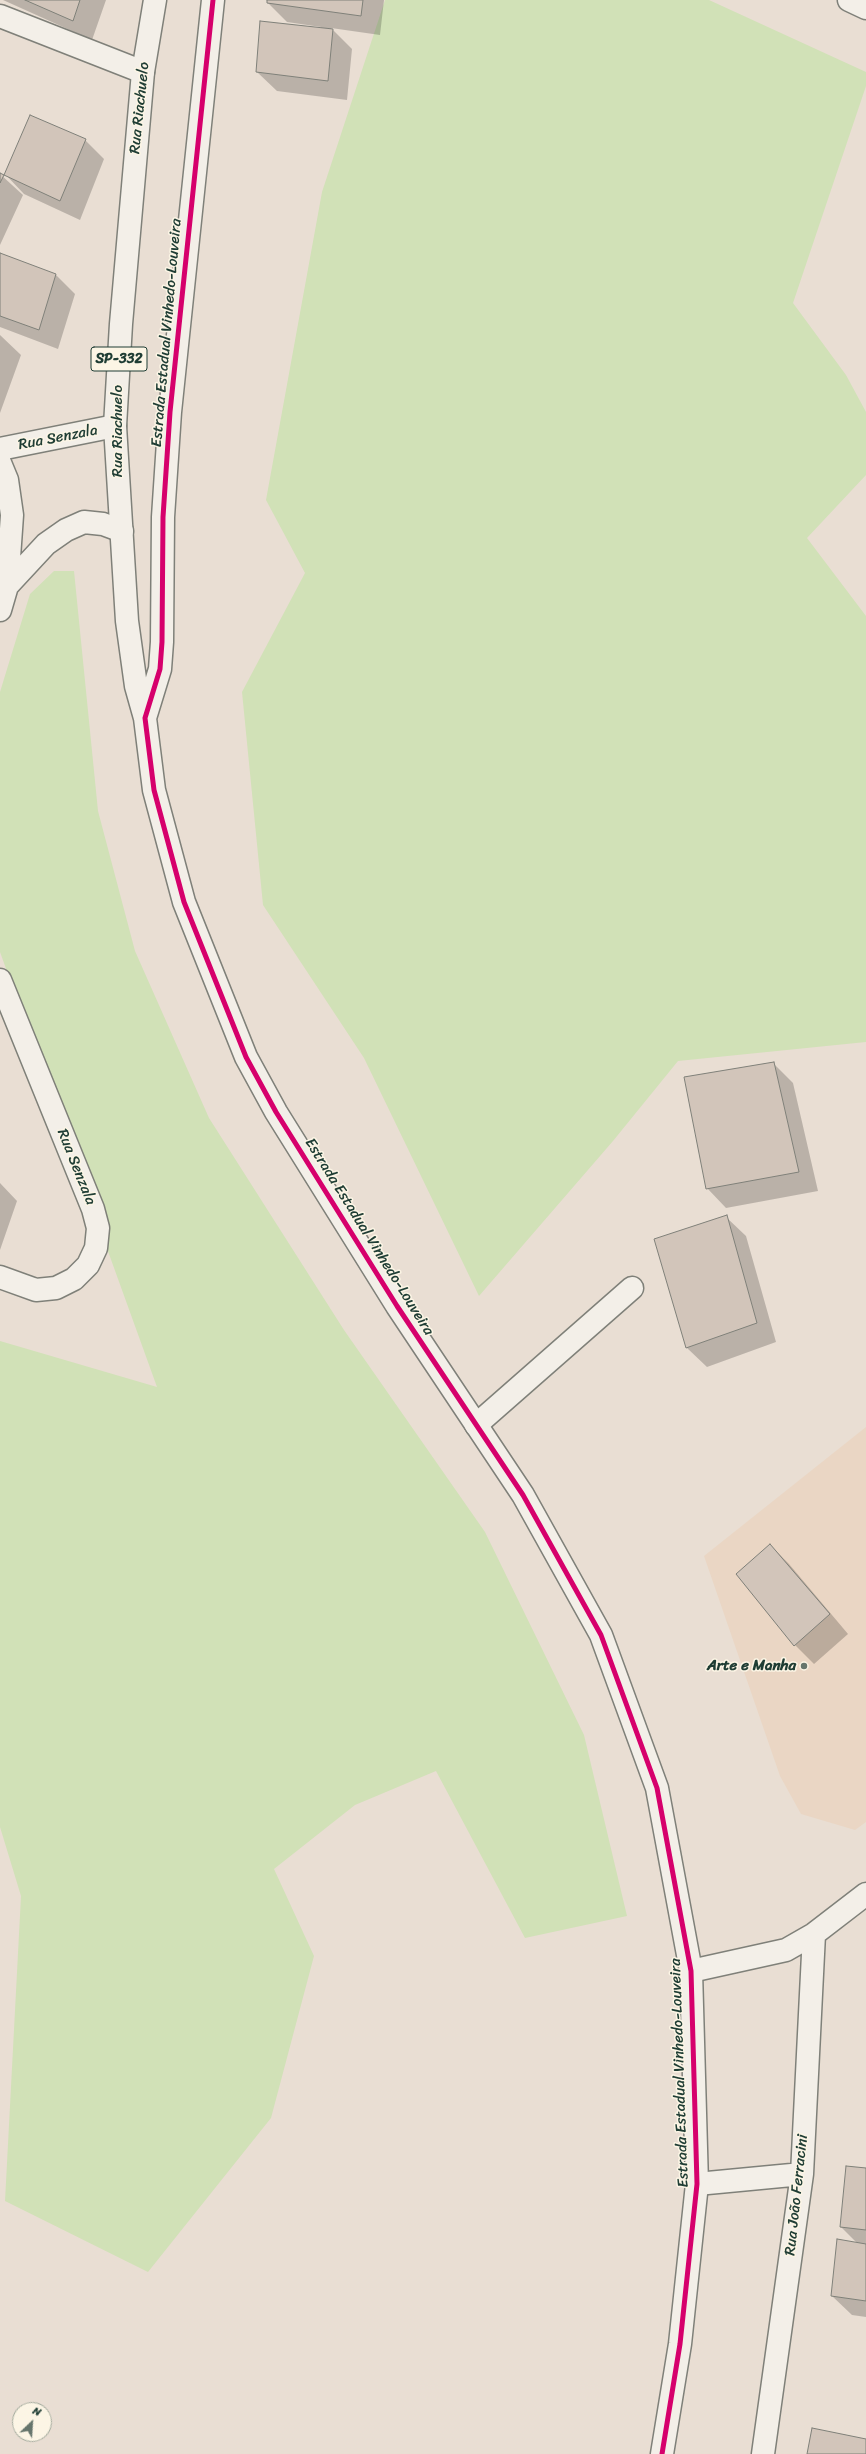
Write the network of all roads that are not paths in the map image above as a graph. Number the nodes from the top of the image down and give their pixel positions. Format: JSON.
{"nodes":[{"id":1,"x":156,"y":0,"type":"edge"},
{"id":2,"x":213,"y":0,"type":"edge"},
{"id":3,"x":849,"y":0,"type":"edge"},
{"id":4,"x":866,"y":8,"type":"edge"},
{"id":5,"x":0,"y":16,"type":"edge"},
{"id":6,"x":143,"y":72,"type":"junction"},
{"id":7,"x":115,"y":426,"type":"junction"},
{"id":8,"x":0,"y":449,"type":"edge"},
{"id":9,"x":0,"y":463,"type":"edge"},
{"id":10,"x":122,"y":531,"type":"junction"},
{"id":11,"x":7,"y":586,"type":"junction"},
{"id":12,"x":0,"y":610,"type":"edge"},
{"id":13,"x":145,"y":718,"type":"junction"},
{"id":14,"x":0,"y":980,"type":"edge"},
{"id":15,"x":0,"y":1277,"type":"edge"},
{"id":16,"x":632,"y":1288,"type":"dead end"},
{"id":17,"x":476,"y":1425,"type":"junction"},
{"id":18,"x":866,"y":1894,"type":"edge"},
{"id":19,"x":814,"y":1934,"type":"junction"},
{"id":20,"x":691,"y":1971,"type":"junction"},
{"id":21,"x":802,"y":2174,"type":"junction"},
{"id":22,"x":698,"y":2184,"type":"junction"},
{"id":23,"x":662,"y":2454,"type":"edge"},
{"id":24,"x":763,"y":2454,"type":"edge"}],
"edges":[{"from":1,"to":6,"type":"main road","name":"Rua Riachuelo","number":"SP-332"},
{"from":2,"to":13,"type":"main road","name":"Estrada Estadual Vinhedo-Louveira","number":"SP-332"},
{"from":3,"to":4,"type":"main road"},
{"from":5,"to":6,"type":"main road"},
{"from":6,"to":7,"type":"main road","name":"Rua Riachuelo","number":"SP-332"},
{"from":7,"to":8,"type":"main road","name":"Rua Senzala"},
{"from":7,"to":10,"type":"main road","name":"Rua Riachuelo","number":"SP-332"},
{"from":9,"to":11,"type":"main road"},
{"from":10,"to":11,"type":"main road"},
{"from":10,"to":13,"type":"main road","name":"Rua Riachuelo","number":"SP-332"},
{"from":11,"to":12,"type":"main road"},
{"from":13,"to":17,"type":"main road","name":"Estrada Estadual Vinhedo-Louveira","number":"SP-332"},
{"from":14,"to":15,"type":"main road","name":"Rua Senzala"},
{"from":16,"to":17,"type":"main road"},
{"from":17,"to":20,"type":"main road","name":"Estrada Estadual Vinhedo-Louveira","number":"SP-332"},
{"from":18,"to":19,"type":"main road"},
{"from":19,"to":20,"type":"main road"},
{"from":19,"to":21,"type":"main road","name":"Rua João Ferracini"},
{"from":20,"to":22,"type":"main road","name":"Estrada Estadual Vinhedo-Louveira","number":"SP-332"},
{"from":21,"to":22,"type":"main road"},
{"from":21,"to":24,"type":"main road","name":"Rua João Ferracini"},
{"from":22,"to":23,"type":"main road","name":"Estrada Estadual Vinhedo-Louveira","number":"SP-332"}]}
